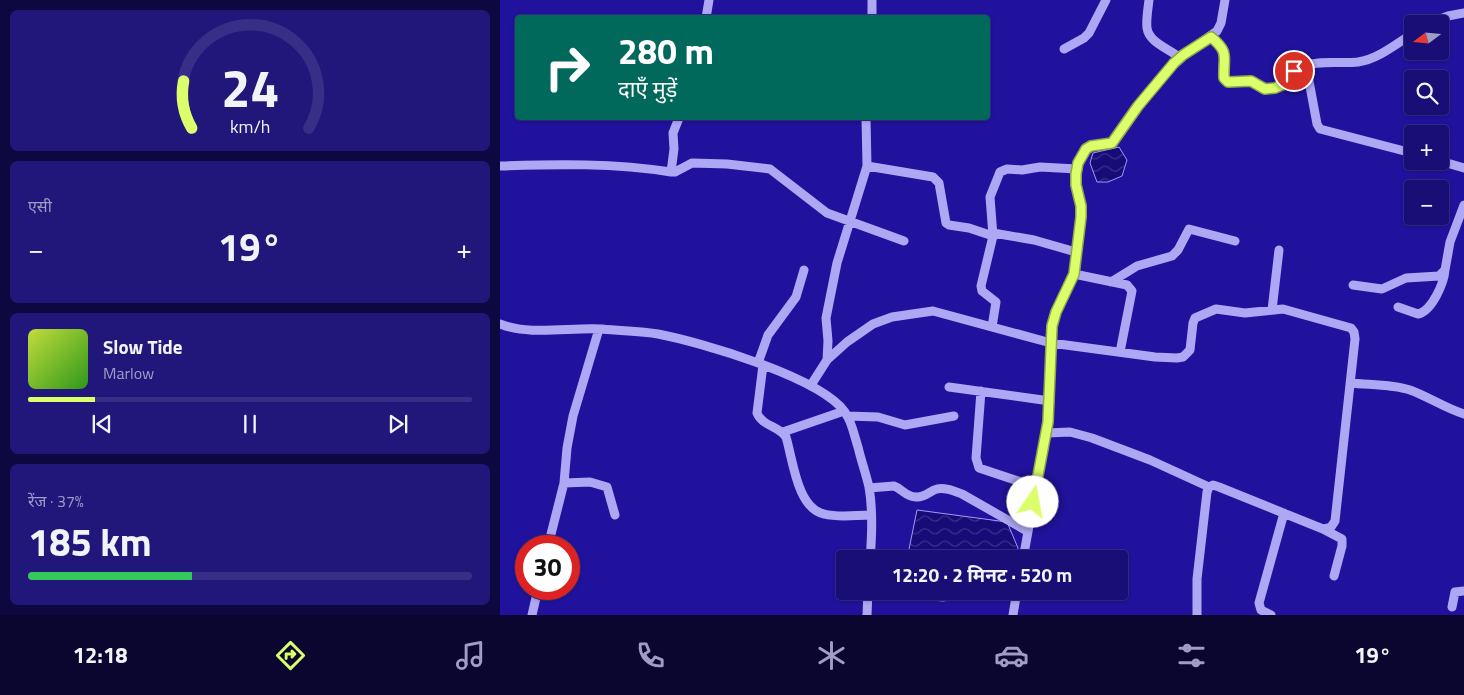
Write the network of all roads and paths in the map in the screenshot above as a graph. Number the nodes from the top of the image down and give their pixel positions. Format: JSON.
{"nodes":[{"id":1,"x":709,"y":0,"type":"edge"},
{"id":2,"x":872,"y":0,"type":"edge"},
{"id":3,"x":1106,"y":0,"type":"edge"},
{"id":4,"x":1149,"y":0,"type":"edge"},
{"id":5,"x":1225,"y":0,"type":"edge"},
{"id":6,"x":1464,"y":13,"type":"edge"},
{"id":7,"x":706,"y":15,"type":"edge"},
{"id":8,"x":872,"y":15,"type":"edge"},
{"id":9,"x":1449,"y":16,"type":"edge"},
{"id":10,"x":1211,"y":37,"type":"junction"},
{"id":11,"x":1404,"y":39,"type":"edge"},
{"id":12,"x":1064,"y":50,"type":"dead end"},
{"id":13,"x":1175,"y":53,"type":"junction"},
{"id":14,"x":1306,"y":65,"type":"junction"},
{"id":15,"x":678,"y":120,"type":"edge"},
{"id":16,"x":866,"y":120,"type":"edge"},
{"id":17,"x":1404,"y":151,"type":"edge"},
{"id":18,"x":1449,"y":164,"type":"edge"},
{"id":19,"x":500,"y":166,"type":"edge"},
{"id":20,"x":867,"y":166,"type":"junction"},
{"id":21,"x":1464,"y":168,"type":"edge"},
{"id":22,"x":1077,"y":169,"type":"junction"},
{"id":23,"x":671,"y":172,"type":"junction"},
{"id":24,"x":1464,"y":205,"type":"edge"},
{"id":25,"x":849,"y":222,"type":"junction"},
{"id":26,"x":993,"y":234,"type":"junction"},
{"id":27,"x":904,"y":241,"type":"dead end"},
{"id":28,"x":1234,"y":241,"type":"dead end"},
{"id":29,"x":1279,"y":250,"type":"dead end"},
{"id":30,"x":1076,"y":252,"type":"junction"},
{"id":31,"x":804,"y":270,"type":"dead end"},
{"id":32,"x":1445,"y":270,"type":"junction"},
{"id":33,"x":1074,"y":274,"type":"junction"},
{"id":34,"x":1112,"y":282,"type":"junction"},
{"id":35,"x":1353,"y":286,"type":"dead end"},
{"id":36,"x":1398,"y":307,"type":"dead end"},
{"id":37,"x":1272,"y":310,"type":"junction"},
{"id":38,"x":500,"y":324,"type":"edge"},
{"id":39,"x":992,"y":327,"type":"junction"},
{"id":40,"x":599,"y":329,"type":"junction"},
{"id":41,"x":1051,"y":343,"type":"junction"},
{"id":42,"x":1120,"y":352,"type":"junction"},
{"id":43,"x":827,"y":360,"type":"junction"},
{"id":44,"x":760,"y":364,"type":"junction"},
{"id":45,"x":1351,"y":383,"type":"junction"},
{"id":46,"x":811,"y":385,"type":"junction"},
{"id":47,"x":949,"y":386,"type":"dead end"},
{"id":48,"x":981,"y":391,"type":"junction"},
{"id":49,"x":1050,"y":401,"type":"junction"},
{"id":50,"x":845,"y":413,"type":"junction"},
{"id":51,"x":1464,"y":414,"type":"edge"},
{"id":52,"x":954,"y":416,"type":"dead end"},
{"id":53,"x":783,"y":432,"type":"junction"},
{"id":54,"x":1047,"y":433,"type":"junction"},
{"id":55,"x":564,"y":483,"type":"junction"},
{"id":56,"x":1036,"y":487,"type":"junction"},
{"id":57,"x":1209,"y":487,"type":"junction"},
{"id":58,"x":869,"y":488,"type":"junction"},
{"id":59,"x":1284,"y":514,"type":"junction"},
{"id":60,"x":615,"y":515,"type":"dead end"},
{"id":61,"x":871,"y":515,"type":"junction"},
{"id":62,"x":1323,"y":530,"type":"junction"},
{"id":63,"x":1027,"y":531,"type":"junction"},
{"id":64,"x":551,"y":535,"type":"edge"},
{"id":65,"x":870,"y":550,"type":"edge"},
{"id":66,"x":1024,"y":550,"type":"edge"},
{"id":67,"x":1334,"y":576,"type":"dead end"},
{"id":68,"x":1464,"y":591,"type":"edge"},
{"id":69,"x":535,"y":600,"type":"edge"},
{"id":70,"x":868,"y":600,"type":"edge"},
{"id":71,"x":1016,"y":600,"type":"edge"},
{"id":72,"x":1452,"y":607,"type":"dead end"},
{"id":73,"x":532,"y":615,"type":"edge"},
{"id":74,"x":867,"y":615,"type":"edge"},
{"id":75,"x":1013,"y":615,"type":"edge"},
{"id":76,"x":1197,"y":615,"type":"edge"},
{"id":77,"x":1272,"y":615,"type":"edge"}],
"edges":[{"from":1,"to":7,"type":"street"},
{"from":2,"to":8,"type":"street"},
{"from":3,"to":12,"type":"street"},
{"from":4,"to":13,"type":"street"},
{"from":5,"to":10,"type":"street"},
{"from":6,"to":9,"type":"street"},
{"from":10,"to":13,"type":"street"},
{"from":10,"to":14,"type":"street"},
{"from":11,"to":14,"type":"street"},
{"from":13,"to":22,"type":"street"},
{"from":14,"to":17,"type":"street"},
{"from":15,"to":23,"type":"street"},
{"from":16,"to":20,"type":"street"},
{"from":18,"to":21,"type":"street"},
{"from":19,"to":23,"type":"street"},
{"from":20,"to":25,"type":"street"},
{"from":20,"to":26,"type":"street"},
{"from":22,"to":26,"type":"street"},
{"from":22,"to":30,"type":"street"},
{"from":23,"to":25,"type":"street"},
{"from":24,"to":32,"type":"street"},
{"from":25,"to":27,"type":"street"},
{"from":25,"to":43,"type":"street"},
{"from":26,"to":30,"type":"street"},
{"from":26,"to":39,"type":"street"},
{"from":28,"to":34,"type":"street"},
{"from":29,"to":37,"type":"street"},
{"from":30,"to":33,"type":"street"},
{"from":31,"to":44,"type":"street"},
{"from":32,"to":35,"type":"street"},
{"from":32,"to":36,"type":"street"},
{"from":33,"to":34,"type":"street"},
{"from":33,"to":41,"type":"street"},
{"from":34,"to":42,"type":"street"},
{"from":37,"to":42,"type":"street"},
{"from":37,"to":45,"type":"street"},
{"from":38,"to":40,"type":"street"},
{"from":39,"to":41,"type":"street"},
{"from":39,"to":43,"type":"street"},
{"from":40,"to":44,"type":"street"},
{"from":40,"to":55,"type":"street"},
{"from":41,"to":42,"type":"street"},
{"from":41,"to":49,"type":"street"},
{"from":43,"to":46,"type":"street"},
{"from":44,"to":46,"type":"street"},
{"from":44,"to":53,"type":"street"},
{"from":45,"to":51,"type":"street"},
{"from":45,"to":62,"type":"street"},
{"from":46,"to":50,"type":"street"},
{"from":47,"to":48,"type":"street"},
{"from":48,"to":49,"type":"street"},
{"from":48,"to":56,"type":"street"},
{"from":49,"to":54,"type":"street"},
{"from":50,"to":52,"type":"street"},
{"from":50,"to":53,"type":"street"},
{"from":50,"to":58,"type":"street"},
{"from":53,"to":61,"type":"street"},
{"from":54,"to":56,"type":"street"},
{"from":54,"to":57,"type":"street"},
{"from":55,"to":60,"type":"street"},
{"from":55,"to":64,"type":"street"},
{"from":56,"to":63,"type":"street"},
{"from":57,"to":59,"type":"street"},
{"from":57,"to":76,"type":"street"},
{"from":58,"to":61,"type":"street"},
{"from":58,"to":63,"type":"street"},
{"from":59,"to":62,"type":"street"},
{"from":59,"to":77,"type":"street"},
{"from":61,"to":65,"type":"street"},
{"from":62,"to":67,"type":"street"},
{"from":63,"to":66,"type":"street"},
{"from":68,"to":72,"type":"street"},
{"from":69,"to":73,"type":"street"},
{"from":70,"to":74,"type":"street"},
{"from":71,"to":75,"type":"street"}]}
